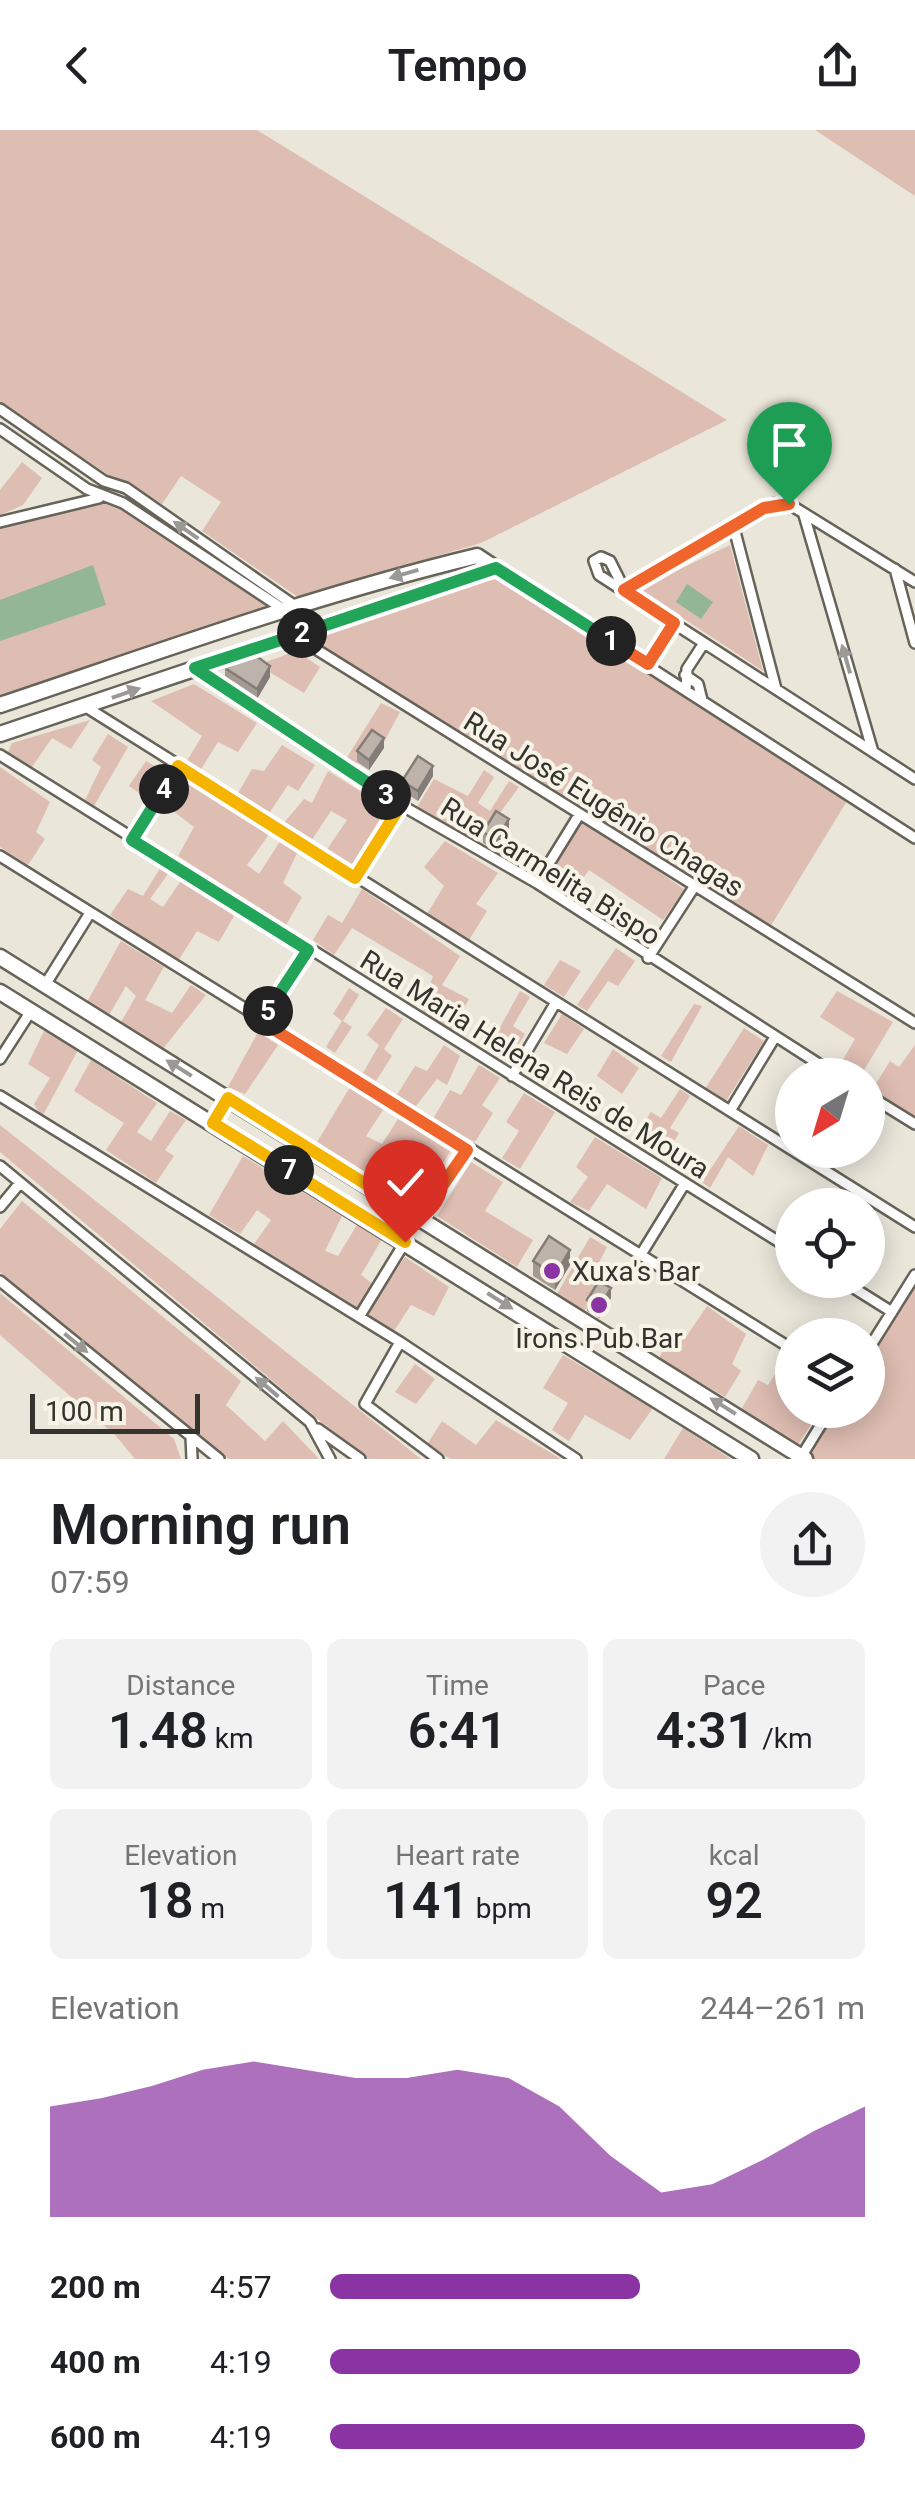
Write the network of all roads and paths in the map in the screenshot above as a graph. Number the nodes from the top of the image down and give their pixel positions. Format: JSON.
{"nodes":[{"id":1,"x":0,"y":408,"type":"edge"},
{"id":2,"x":0,"y":429,"type":"edge"},
{"id":3,"x":64,"y":473,"type":"junction"},
{"id":4,"x":104,"y":498,"type":"junction"},
{"id":5,"x":66,"y":504,"type":"junction"},
{"id":6,"x":804,"y":513,"type":"junction"},
{"id":7,"x":0,"y":522,"type":"edge"},
{"id":8,"x":734,"y":528,"type":"junction"},
{"id":9,"x":496,"y":568,"type":"junction"},
{"id":10,"x":894,"y":569,"type":"junction"},
{"id":11,"x":915,"y":582,"type":"edge"},
{"id":12,"x":289,"y":608,"type":"junction"},
{"id":13,"x":674,"y":623,"type":"junction"},
{"id":14,"x":298,"y":634,"type":"junction"},
{"id":15,"x":704,"y":643,"type":"junction"},
{"id":16,"x":915,"y":644,"type":"edge"},
{"id":17,"x":156,"y":653,"type":"junction"},
{"id":18,"x":648,"y":664,"type":"junction"},
{"id":19,"x":195,"y":668,"type":"junction"},
{"id":20,"x":686,"y":675,"type":"junction"},
{"id":21,"x":163,"y":680,"type":"junction"},
{"id":22,"x":776,"y":689,"type":"junction"},
{"id":23,"x":686,"y":690,"type":"junction"},
{"id":24,"x":702,"y":700,"type":"junction"},
{"id":25,"x":0,"y":705,"type":"edge"},
{"id":26,"x":86,"y":706,"type":"junction"},
{"id":27,"x":0,"y":734,"type":"edge"},
{"id":28,"x":872,"y":752,"type":"junction"},
{"id":29,"x":0,"y":755,"type":"edge"},
{"id":30,"x":178,"y":766,"type":"junction"},
{"id":31,"x":915,"y":779,"type":"edge"},
{"id":32,"x":401,"y":805,"type":"junction"},
{"id":33,"x":580,"y":815,"type":"junction"},
{"id":34,"x":915,"y":838,"type":"edge"},
{"id":35,"x":132,"y":840,"type":"junction"},
{"id":36,"x":0,"y":856,"type":"edge"},
{"id":37,"x":355,"y":878,"type":"junction"},
{"id":38,"x":536,"y":882,"type":"junction"},
{"id":39,"x":694,"y":887,"type":"junction"},
{"id":40,"x":90,"y":913,"type":"junction"},
{"id":41,"x":308,"y":950,"type":"junction"},
{"id":42,"x":0,"y":957,"type":"edge"},
{"id":43,"x":648,"y":958,"type":"junction"},
{"id":44,"x":45,"y":985,"type":"junction"},
{"id":45,"x":0,"y":992,"type":"edge"},
{"id":46,"x":556,"y":1002,"type":"junction"},
{"id":47,"x":31,"y":1010,"type":"junction"},
{"id":48,"x":262,"y":1022,"type":"junction"},
{"id":49,"x":915,"y":1024,"type":"edge"},
{"id":50,"x":775,"y":1037,"type":"junction"},
{"id":51,"x":809,"y":1058,"type":"edge"},
{"id":52,"x":0,"y":1059,"type":"edge"},
{"id":53,"x":512,"y":1076,"type":"junction"},
{"id":54,"x":0,"y":1096,"type":"edge"},
{"id":55,"x":228,"y":1098,"type":"junction"},
{"id":56,"x":885,"y":1105,"type":"edge"},
{"id":57,"x":730,"y":1111,"type":"junction"},
{"id":58,"x":213,"y":1123,"type":"junction"},
{"id":59,"x":915,"y":1124,"type":"edge"},
{"id":60,"x":467,"y":1150,"type":"junction"},
{"id":61,"x":0,"y":1166,"type":"edge"},
{"id":62,"x":20,"y":1183,"type":"junction"},
{"id":63,"x":685,"y":1183,"type":"junction"},
{"id":64,"x":0,"y":1207,"type":"edge"},
{"id":65,"x":420,"y":1218,"type":"junction"},
{"id":66,"x":915,"y":1227,"type":"edge"},
{"id":67,"x":775,"y":1239,"type":"edge"},
{"id":68,"x":405,"y":1242,"type":"junction"},
{"id":69,"x":640,"y":1256,"type":"junction"},
{"id":70,"x":915,"y":1276,"type":"edge"},
{"id":71,"x":0,"y":1281,"type":"edge"},
{"id":72,"x":870,"y":1298,"type":"edge"},
{"id":73,"x":892,"y":1312,"type":"junction"},
{"id":74,"x":359,"y":1317,"type":"junction"},
{"id":75,"x":885,"y":1323,"type":"edge"},
{"id":76,"x":608,"y":1334,"type":"junction"},
{"id":77,"x":775,"y":1339,"type":"edge"},
{"id":78,"x":400,"y":1342,"type":"junction"},
{"id":79,"x":593,"y":1358,"type":"junction"},
{"id":80,"x":820,"y":1428,"type":"edge"},
{"id":81,"x":316,"y":1429,"type":"junction"},
{"id":82,"x":191,"y":1436,"type":"junction"},
{"id":83,"x":802,"y":1458,"type":"edge"},
{"id":84,"x":192,"y":1459,"type":"edge"},
{"id":85,"x":220,"y":1459,"type":"edge"},
{"id":86,"x":330,"y":1459,"type":"edge"},
{"id":87,"x":360,"y":1459,"type":"edge"},
{"id":88,"x":438,"y":1459,"type":"edge"},
{"id":89,"x":576,"y":1459,"type":"edge"},
{"id":90,"x":751,"y":1459,"type":"edge"}],
"edges":[{"from":12,"to":1,"type":"street","one_way":true},
{"from":2,"to":3,"type":"street"},
{"from":3,"to":4,"type":"street"},
{"from":3,"to":5,"type":"street"},
{"from":4,"to":5,"type":"street"},
{"from":4,"to":12,"type":"street"},
{"from":5,"to":7,"type":"street"},
{"from":6,"to":8,"type":"street"},
{"from":6,"to":10,"type":"street"},
{"from":28,"to":6,"type":"street","one_way":true},
{"from":8,"to":13,"type":"street"},
{"from":8,"to":22,"type":"street"},
{"from":9,"to":12,"type":"street","one_way":true},
{"from":9,"to":14,"type":"street"},
{"from":9,"to":18,"type":"street"},
{"from":10,"to":11,"type":"street"},
{"from":10,"to":16,"type":"street"},
{"from":12,"to":14,"type":"street","name":"Rua José Eugênio Chagas"},
{"from":12,"to":17,"type":"street"},
{"from":13,"to":15,"type":"street"},
{"from":13,"to":18,"type":"street"},
{"from":14,"to":19,"type":"street"},
{"from":14,"to":33,"type":"street","name":"Rua José Eugênio Chagas"},
{"from":15,"to":20,"type":"street"},
{"from":15,"to":22,"type":"street"},
{"from":17,"to":21,"type":"street"},
{"from":17,"to":25,"type":"street"},
{"from":18,"to":23,"type":"street"},
{"from":19,"to":21,"type":"street"},
{"from":19,"to":32,"type":"street","name":"Rua Carmelita Bispo"},
{"from":20,"to":23,"type":"street"},
{"from":20,"to":24,"type":"street"},
{"from":26,"to":21,"type":"street","one_way":true},
{"from":22,"to":28,"type":"street"},
{"from":23,"to":24,"type":"street"},
{"from":24,"to":34,"type":"street"},
{"from":26,"to":27,"type":"street"},
{"from":26,"to":30,"type":"street"},
{"from":28,"to":31,"type":"street"},
{"from":29,"to":35,"type":"street","name":"Rua Maria Helena Reis de Moura"},
{"from":30,"to":35,"type":"street"},
{"from":30,"to":37,"type":"street"},
{"from":32,"to":37,"type":"street"},
{"from":32,"to":38,"type":"street","name":"Rua Carmelita Bispo"},
{"from":33,"to":38,"type":"street"},
{"from":33,"to":39,"type":"street","name":"Rua José Eugênio Chagas"},
{"from":35,"to":41,"type":"street","name":"Rua Maria Helena Reis de Moura"},
{"from":36,"to":40,"type":"street"},
{"from":37,"to":46,"type":"street"},
{"from":38,"to":43,"type":"street","name":"Rua Carmelita Bispo"},
{"from":39,"to":43,"type":"street"},
{"from":39,"to":49,"type":"street","name":"Rua José Eugênio Chagas"},
{"from":40,"to":44,"type":"street"},
{"from":40,"to":48,"type":"street"},
{"from":41,"to":48,"type":"street"},
{"from":41,"to":53,"type":"street","name":"Rua Maria Helena Reis de Moura"},
{"from":42,"to":44,"type":"street"},
{"from":43,"to":50,"type":"street","name":"Rua Carmelita Bispo"},
{"from":55,"to":44,"type":"street","one_way":true},
{"from":45,"to":47,"type":"street"},
{"from":46,"to":53,"type":"street"},
{"from":46,"to":57,"type":"street"},
{"from":47,"to":52,"type":"street"},
{"from":47,"to":58,"type":"street"},
{"from":48,"to":60,"type":"street"},
{"from":50,"to":51,"type":"street","name":"Rua Carmelita Bispo"},
{"from":50,"to":57,"type":"street"},
{"from":53,"to":63,"type":"street","name":"Rua Maria Helena Reis de Moura"},
{"from":54,"to":74,"type":"street"},
{"from":55,"to":58,"type":"street"},
{"from":55,"to":65,"type":"street"},
{"from":56,"to":59,"type":"street"},
{"from":57,"to":66,"type":"street"},
{"from":58,"to":68,"type":"street"},
{"from":60,"to":65,"type":"street"},
{"from":60,"to":69,"type":"street"},
{"from":61,"to":62,"type":"street"},
{"from":62,"to":64,"type":"street"},
{"from":81,"to":62,"type":"street","one_way":true},
{"from":63,"to":67,"type":"street","name":"Rua Maria Helena Reis de Moura"},
{"from":63,"to":69,"type":"street"},
{"from":65,"to":76,"type":"street"},
{"from":68,"to":74,"type":"street"},
{"from":68,"to":79,"type":"street","one_way":true},
{"from":69,"to":77,"type":"street"},
{"from":70,"to":73,"type":"street"},
{"from":71,"to":82,"type":"street","one_way":true},
{"from":72,"to":73,"type":"street"},
{"from":73,"to":75,"type":"street"},
{"from":74,"to":78,"type":"street"},
{"from":76,"to":79,"type":"street"},
{"from":83,"to":76,"type":"street","one_way":true},
{"from":78,"to":88,"type":"street"},
{"from":78,"to":89,"type":"street"},
{"from":79,"to":90,"type":"street"},
{"from":80,"to":83,"type":"street"},
{"from":81,"to":86,"type":"street"},
{"from":81,"to":87,"type":"street"},
{"from":82,"to":84,"type":"street"},
{"from":82,"to":85,"type":"street"}]}
